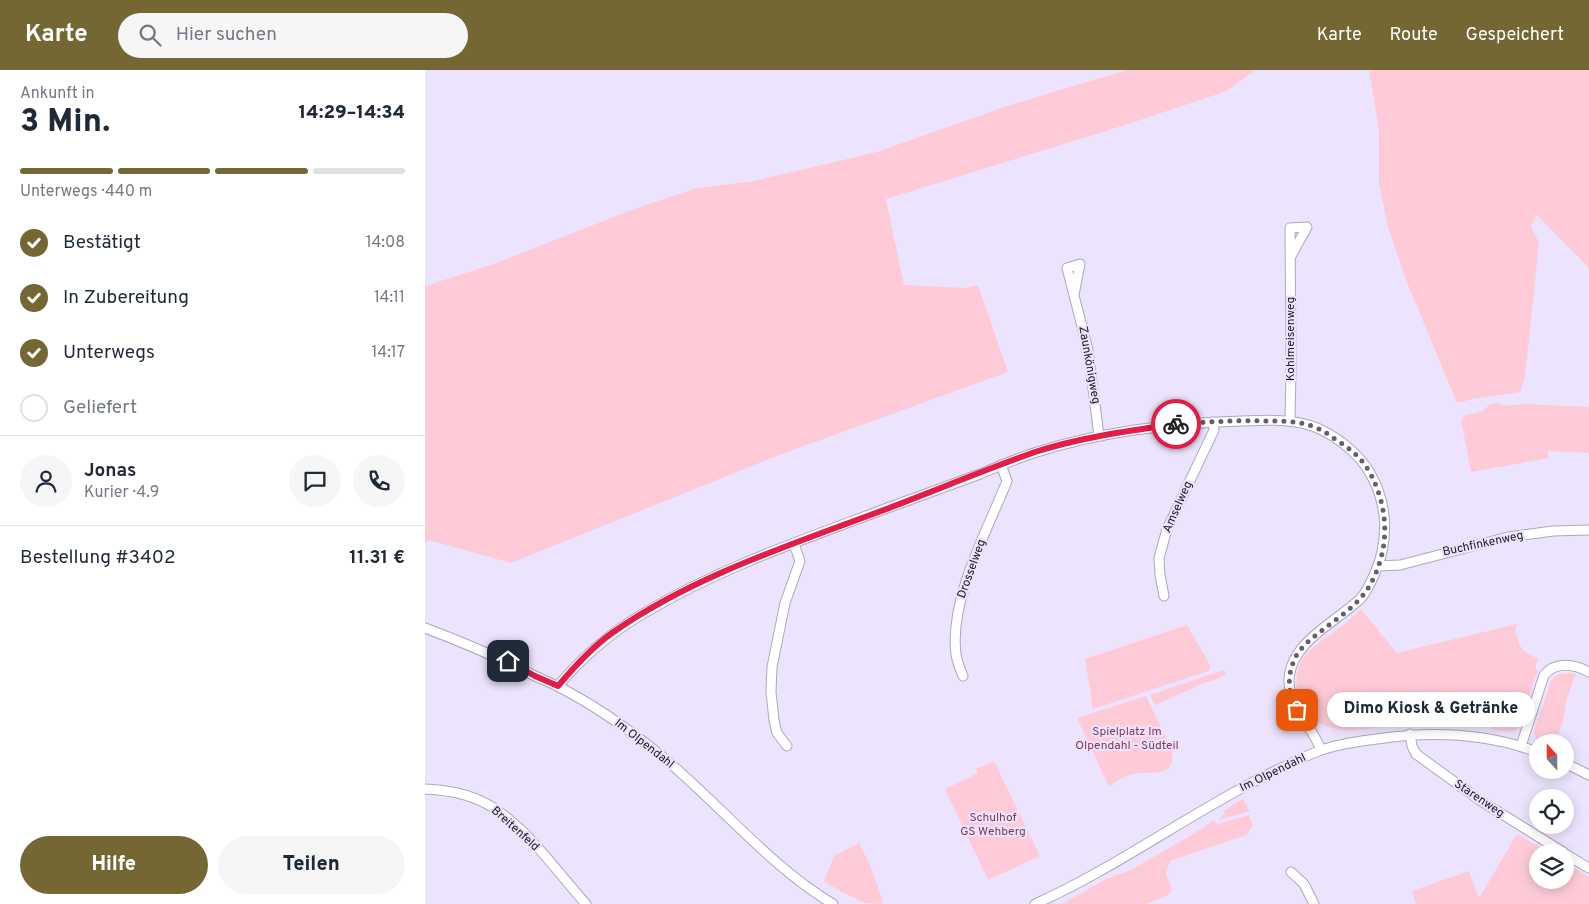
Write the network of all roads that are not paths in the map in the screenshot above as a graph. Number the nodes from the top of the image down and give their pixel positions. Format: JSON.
{"nodes":[{"id":1,"x":1291,"y":256,"type":"dead end"},
{"id":2,"x":1075,"y":295,"type":"dead end"},
{"id":3,"x":1290,"y":421,"type":"junction"},
{"id":4,"x":1213,"y":422,"type":"junction"},
{"id":5,"x":1099,"y":436,"type":"junction"},
{"id":6,"x":1001,"y":466,"type":"junction"},
{"id":7,"x":1589,"y":530,"type":"edge"},
{"id":8,"x":794,"y":544,"type":"junction"},
{"id":9,"x":1378,"y":566,"type":"junction"},
{"id":10,"x":1164,"y":596,"type":"dead end"},
{"id":11,"x":425,"y":628,"type":"edge"},
{"id":12,"x":1589,"y":672,"type":"edge"},
{"id":13,"x":963,"y":676,"type":"dead end"},
{"id":14,"x":558,"y":686,"type":"junction"},
{"id":15,"x":1411,"y":734,"type":"junction"},
{"id":16,"x":787,"y":746,"type":"dead end"},
{"id":17,"x":1521,"y":746,"type":"junction"},
{"id":18,"x":1529,"y":749,"type":"edge"},
{"id":19,"x":1321,"y":750,"type":"junction"},
{"id":20,"x":1574,"y":767,"type":"edge"},
{"id":21,"x":1589,"y":774,"type":"edge"},
{"id":22,"x":425,"y":789,"type":"edge"},
{"id":23,"x":1550,"y":844,"type":"edge"},
{"id":24,"x":1574,"y":859,"type":"edge"},
{"id":25,"x":1589,"y":868,"type":"edge"},
{"id":26,"x":1291,"y":872,"type":"dead end"},
{"id":27,"x":586,"y":904,"type":"edge"},
{"id":28,"x":833,"y":904,"type":"edge"},
{"id":29,"x":1035,"y":904,"type":"edge"},
{"id":30,"x":1314,"y":904,"type":"edge"}],
"edges":[{"from":1,"to":3,"type":"street","name":"Kohlmeisenweg"},
{"from":2,"to":5,"type":"street","name":"Zaunkönigweg"},
{"from":3,"to":4,"type":"street"},
{"from":3,"to":9,"type":"street"},
{"from":4,"to":5,"type":"street"},
{"from":4,"to":10,"type":"street","name":"Amselweg"},
{"from":5,"to":6,"type":"street"},
{"from":6,"to":8,"type":"street"},
{"from":6,"to":13,"type":"street","name":"Drosselweg"},
{"from":7,"to":9,"type":"street","name":"Buchfinkenweg"},
{"from":8,"to":14,"type":"street"},
{"from":8,"to":16,"type":"street"},
{"from":9,"to":19,"type":"street"},
{"from":11,"to":14,"type":"street","name":"Im Olpendahl"},
{"from":12,"to":17,"type":"street"},
{"from":14,"to":28,"type":"street","name":"Im Olpendahl"},
{"from":15,"to":17,"type":"street","name":"Im Olpendahl"},
{"from":15,"to":19,"type":"street","name":"Im Olpendahl"},
{"from":15,"to":23,"type":"street","name":"Starenweg"},
{"from":17,"to":18,"type":"street","name":"Im Olpendahl"},
{"from":19,"to":29,"type":"street","name":"Im Olpendahl"},
{"from":20,"to":21,"type":"street"},
{"from":22,"to":27,"type":"street","name":"Breitenfeld"},
{"from":24,"to":25,"type":"street","name":"Starenweg"},
{"from":26,"to":30,"type":"street"}]}
